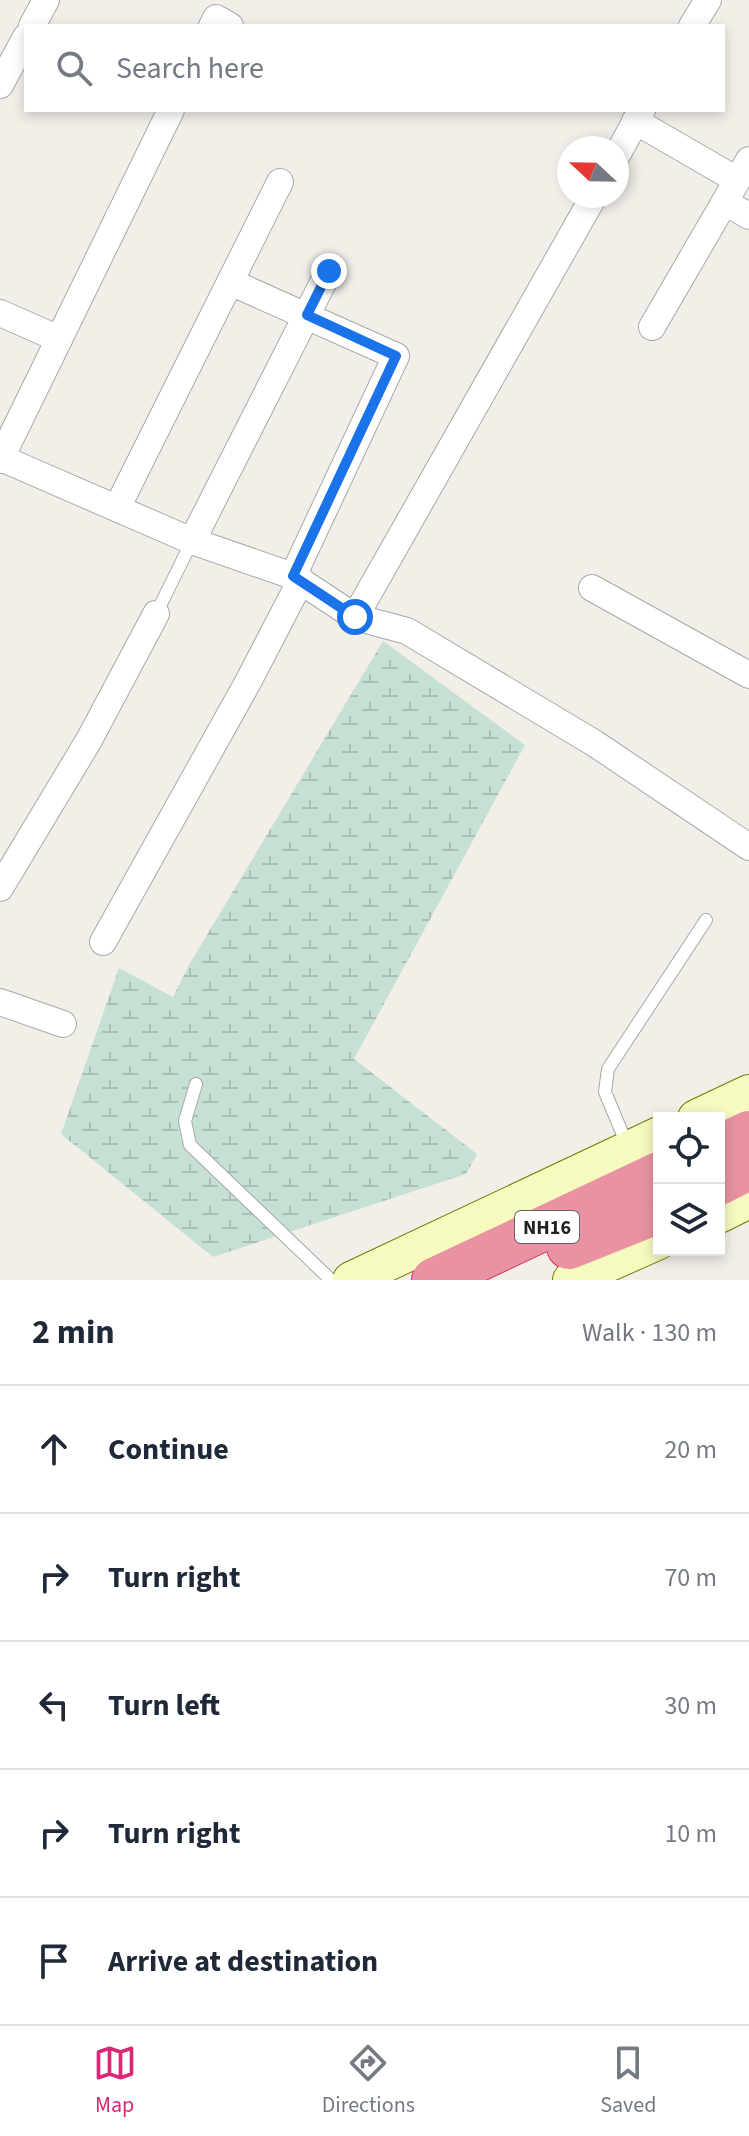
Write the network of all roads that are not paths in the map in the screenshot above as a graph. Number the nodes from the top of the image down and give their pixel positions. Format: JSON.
{"nodes":[{"id":1,"x":46,"y":0,"type":"edge"},
{"id":2,"x":708,"y":0,"type":"edge"},
{"id":3,"x":33,"y":24,"type":"edge"},
{"id":4,"x":693,"y":24,"type":"edge"},
{"id":5,"x":24,"y":41,"type":"edge"},
{"id":6,"x":0,"y":85,"type":"edge"},
{"id":7,"x":170,"y":112,"type":"edge"},
{"id":8,"x":639,"y":116,"type":"edge"},
{"id":9,"x":628,"y":136,"type":"edge"},
{"id":10,"x":737,"y":181,"type":"edge"},
{"id":11,"x":280,"y":182,"type":"dead end"},
{"id":12,"x":587,"y":208,"type":"edge"},
{"id":13,"x":749,"y":216,"type":"edge"},
{"id":14,"x":329,"y":271,"type":"dead end"},
{"id":15,"x":230,"y":282,"type":"junction"},
{"id":16,"x":0,"y":313,"type":"edge"},
{"id":17,"x":307,"y":315,"type":"junction"},
{"id":18,"x":652,"y":327,"type":"dead end"},
{"id":19,"x":59,"y":339,"type":"junction"},
{"id":20,"x":0,"y":459,"type":"edge"},
{"id":21,"x":117,"y":508,"type":"junction"},
{"id":22,"x":192,"y":541,"type":"junction"},
{"id":23,"x":297,"y":578,"type":"junction"},
{"id":24,"x":592,"y":588,"type":"dead end"},
{"id":25,"x":156,"y":614,"type":"joint"},
{"id":26,"x":355,"y":617,"type":"junction"},
{"id":27,"x":749,"y":675,"type":"edge"},
{"id":28,"x":749,"y":847,"type":"edge"},
{"id":29,"x":0,"y":888,"type":"edge"},
{"id":30,"x":706,"y":920,"type":"dead end"},
{"id":31,"x":103,"y":942,"type":"dead end"},
{"id":32,"x":0,"y":1002,"type":"edge"},
{"id":33,"x":63,"y":1024,"type":"dead end"},
{"id":34,"x":196,"y":1084,"type":"dead end"},
{"id":35,"x":749,"y":1093,"type":"edge"},
{"id":36,"x":709,"y":1112,"type":"edge"},
{"id":37,"x":749,"y":1133,"type":"edge"},
{"id":38,"x":725,"y":1144,"type":"edge"},
{"id":39,"x":649,"y":1153,"type":"edge"},
{"id":40,"x":749,"y":1168,"type":"edge"},
{"id":41,"x":725,"y":1180,"type":"edge"},
{"id":42,"x":749,"y":1200,"type":"edge"},
{"id":43,"x":725,"y":1212,"type":"edge"},
{"id":44,"x":653,"y":1213,"type":"edge"},
{"id":45,"x":653,"y":1244,"type":"edge"},
{"id":46,"x":331,"y":1280,"type":"edge"},
{"id":47,"x":351,"y":1280,"type":"edge"},
{"id":48,"x":434,"y":1280,"type":"edge"},
{"id":49,"x":488,"y":1280,"type":"edge"},
{"id":50,"x":571,"y":1280,"type":"edge"}],
"edges":[{"from":1,"to":3,"type":"street"},
{"from":2,"to":4,"type":"street"},
{"from":5,"to":6,"type":"street"},
{"from":7,"to":19,"type":"street"},
{"from":8,"to":9,"type":"street"},
{"from":8,"to":10,"type":"street"},
{"from":10,"to":13,"type":"street"},
{"from":10,"to":18,"type":"street"},
{"from":11,"to":15,"type":"street"},
{"from":12,"to":26,"type":"street"},
{"from":14,"to":17,"type":"street"},
{"from":15,"to":17,"type":"street"},
{"from":15,"to":21,"type":"street"},
{"from":16,"to":19,"type":"street"},
{"from":17,"to":22,"type":"street"},
{"from":17,"to":23,"type":"street"},
{"from":19,"to":20,"type":"street"},
{"from":20,"to":21,"type":"street"},
{"from":21,"to":22,"type":"street"},
{"from":22,"to":23,"type":"street"},
{"from":22,"to":25,"type":"lane"},
{"from":23,"to":26,"type":"street"},
{"from":23,"to":31,"type":"street"},
{"from":24,"to":27,"type":"street"},
{"from":25,"to":29,"type":"street"},
{"from":26,"to":28,"type":"street"},
{"from":30,"to":39,"type":"lane"},
{"from":32,"to":33,"type":"street"},
{"from":34,"to":46,"type":"lane"},
{"from":35,"to":36,"type":"street"},
{"from":37,"to":38,"type":"highway"},
{"from":39,"to":47,"type":"street"},
{"from":39,"to":48,"type":"highway","number":"NH16"},
{"from":40,"to":41,"type":"highway"},
{"from":42,"to":43,"type":"street"},
{"from":44,"to":49,"type":"highway","number":"NH16"},
{"from":45,"to":50,"type":"street"}]}
